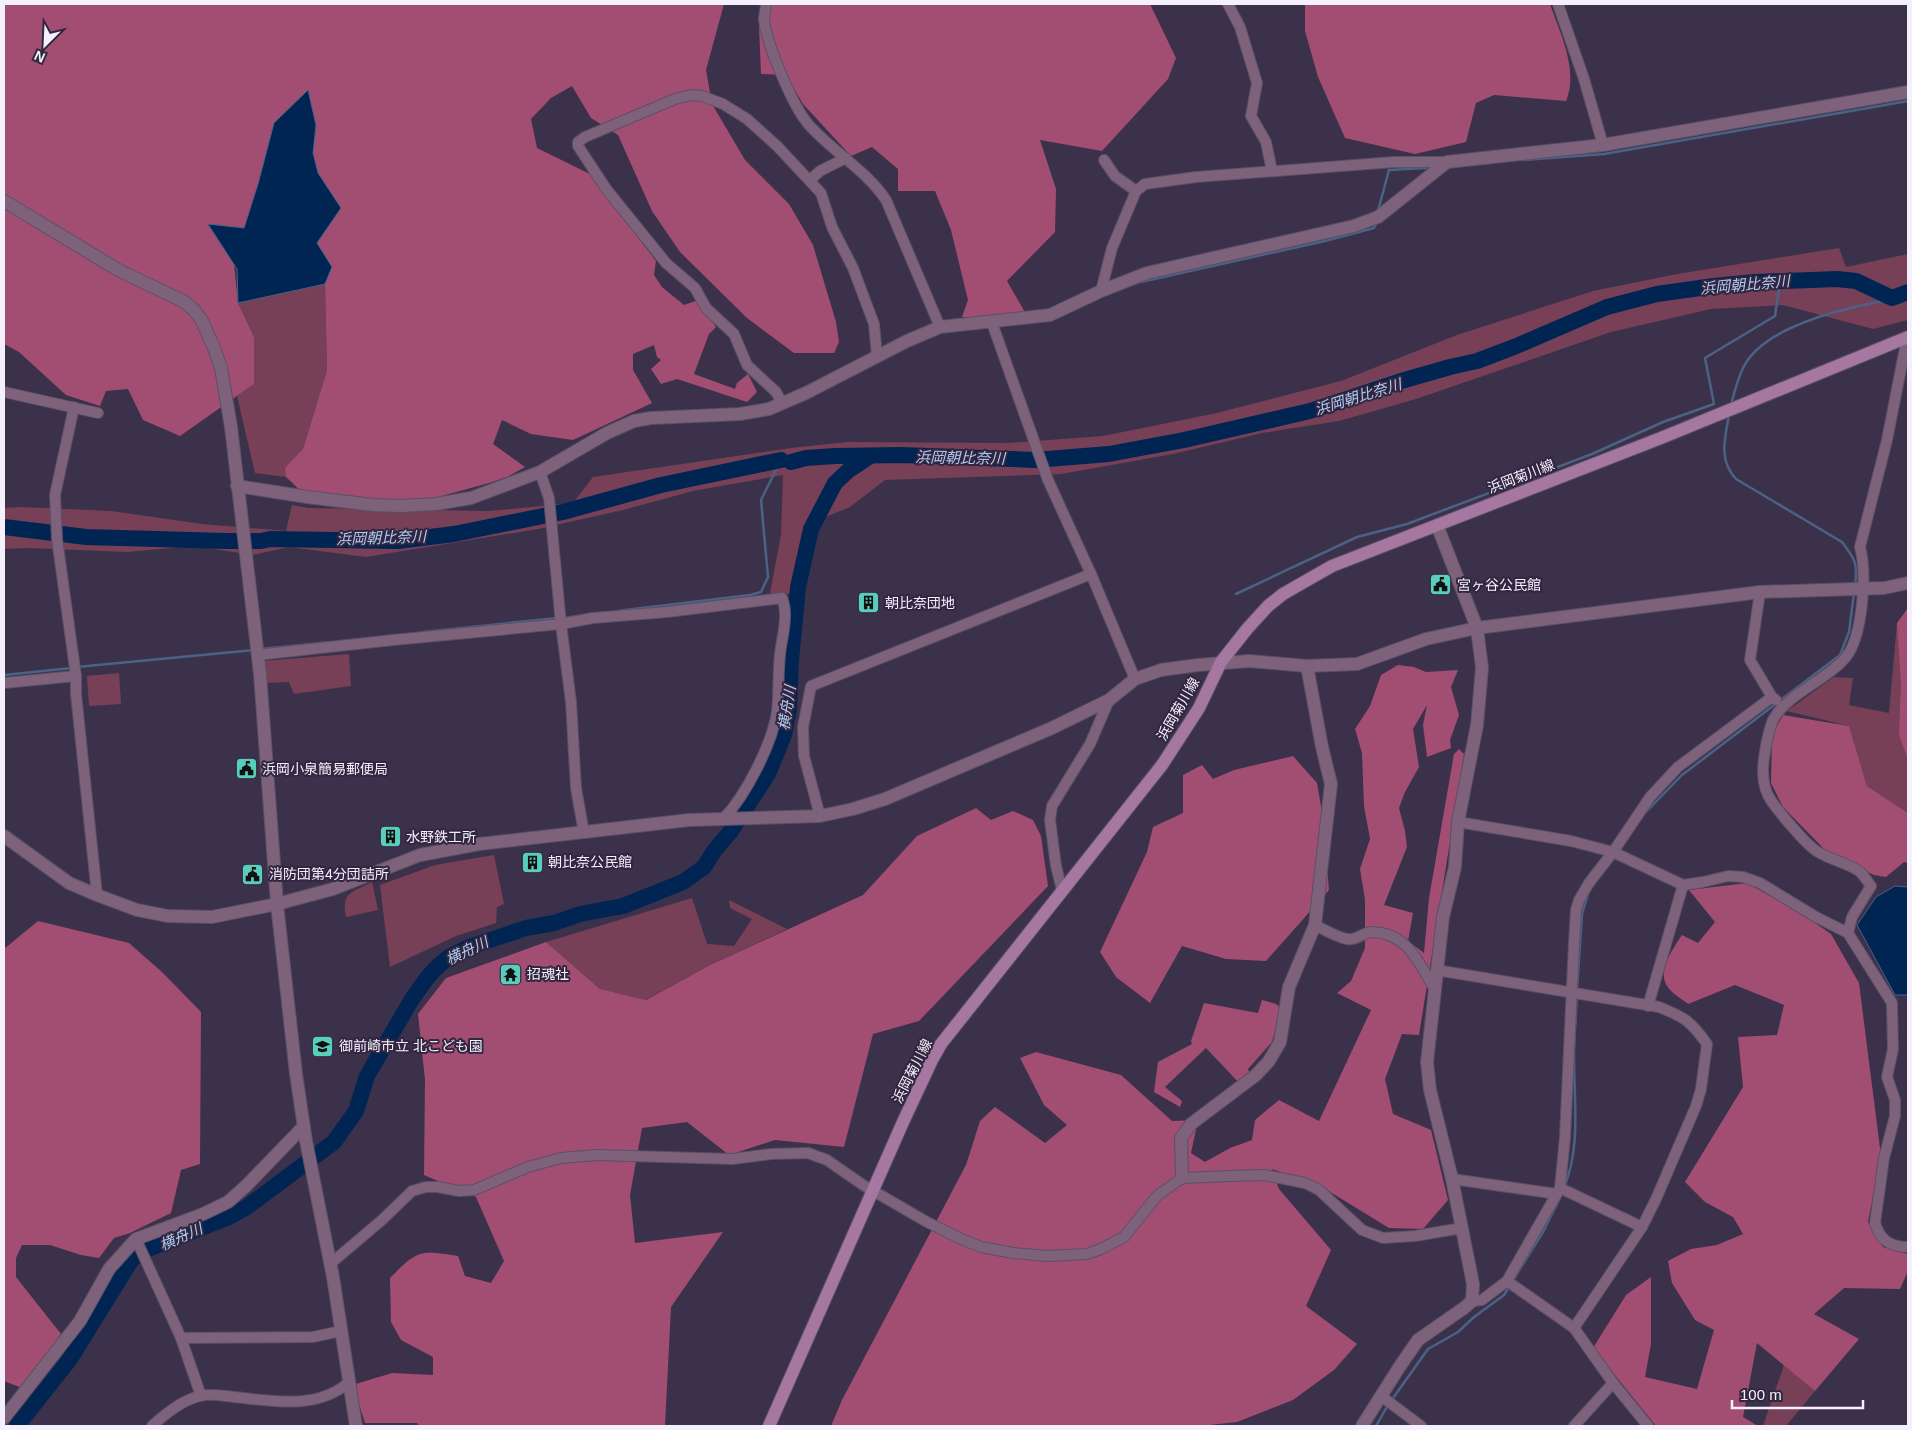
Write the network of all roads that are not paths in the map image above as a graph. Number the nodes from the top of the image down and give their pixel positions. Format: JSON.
{"nodes":[{"id":1,"x":766,"y":4,"type":"edge"},
{"id":2,"x":1228,"y":4,"type":"edge"},
{"id":3,"x":1558,"y":4,"type":"edge"},
{"id":4,"x":1908,"y":92,"type":"edge"},
{"id":5,"x":1603,"y":145,"type":"junction"},
{"id":6,"x":846,"y":158,"type":"junction"},
{"id":7,"x":1104,"y":160,"type":"dead end"},
{"id":8,"x":1447,"y":162,"type":"junction"},
{"id":9,"x":1272,"y":171,"type":"junction"},
{"id":10,"x":810,"y":180,"type":"junction"},
{"id":11,"x":1136,"y":191,"type":"junction"},
{"id":12,"x":4,"y":201,"type":"edge"},
{"id":13,"x":1101,"y":291,"type":"junction"},
{"id":14,"x":992,"y":323,"type":"junction"},
{"id":15,"x":940,"y":327,"type":"junction"},
{"id":16,"x":1907,"y":337,"type":"edge"},
{"id":17,"x":877,"y":356,"type":"junction"},
{"id":18,"x":1904,"y":379,"type":"edge"},
{"id":19,"x":4,"y":392,"type":"edge"},
{"id":20,"x":782,"y":403,"type":"junction"},
{"id":21,"x":74,"y":407,"type":"junction"},
{"id":22,"x":98,"y":413,"type":"dead end"},
{"id":23,"x":540,"y":472,"type":"junction"},
{"id":24,"x":237,"y":486,"type":"junction"},
{"id":25,"x":1437,"y":525,"type":"junction"},
{"id":26,"x":1091,"y":574,"type":"junction"},
{"id":27,"x":1908,"y":583,"type":"edge"},
{"id":28,"x":1863,"y":588,"type":"junction"},
{"id":29,"x":1760,"y":592,"type":"junction"},
{"id":30,"x":561,"y":620,"type":"junction"},
{"id":31,"x":1478,"y":628,"type":"junction"},
{"id":32,"x":257,"y":650,"type":"junction"},
{"id":33,"x":1221,"y":662,"type":"junction"},
{"id":34,"x":1307,"y":666,"type":"junction"},
{"id":35,"x":76,"y":676,"type":"junction"},
{"id":36,"x":1135,"y":679,"type":"junction"},
{"id":37,"x":4,"y":683,"type":"edge"},
{"id":38,"x":1772,"y":698,"type":"junction"},
{"id":39,"x":1109,"y":700,"type":"junction"},
{"id":40,"x":1786,"y":704,"type":"junction"},
{"id":41,"x":820,"y":816,"type":"junction"},
{"id":42,"x":724,"y":818,"type":"junction"},
{"id":43,"x":1458,"y":822,"type":"junction"},
{"id":44,"x":584,"y":833,"type":"junction"},
{"id":45,"x":4,"y":836,"type":"edge"},
{"id":46,"x":1613,"y":852,"type":"junction"},
{"id":47,"x":1682,"y":885,"type":"junction"},
{"id":48,"x":1062,"y":890,"type":"junction"},
{"id":49,"x":97,"y":895,"type":"junction"},
{"id":50,"x":277,"y":904,"type":"junction"},
{"id":51,"x":1315,"y":925,"type":"junction"},
{"id":52,"x":1848,"y":933,"type":"junction"},
{"id":53,"x":1436,"y":970,"type":"junction"},
{"id":54,"x":1434,"y":988,"type":"junction"},
{"id":55,"x":1572,"y":992,"type":"junction"},
{"id":56,"x":1648,"y":1006,"type":"junction"},
{"id":57,"x":304,"y":1126,"type":"junction"},
{"id":58,"x":1182,"y":1178,"type":"junction"},
{"id":59,"x":1452,"y":1179,"type":"junction"},
{"id":60,"x":874,"y":1190,"type":"junction"},
{"id":61,"x":1561,"y":1190,"type":"junction"},
{"id":62,"x":1642,"y":1227,"type":"junction"},
{"id":63,"x":1462,"y":1228,"type":"junction"},
{"id":64,"x":136,"y":1239,"type":"junction"},
{"id":65,"x":1908,"y":1247,"type":"edge"},
{"id":66,"x":330,"y":1264,"type":"junction"},
{"id":67,"x":1510,"y":1284,"type":"junction"},
{"id":68,"x":1472,"y":1301,"type":"junction"},
{"id":69,"x":1574,"y":1328,"type":"junction"},
{"id":70,"x":341,"y":1331,"type":"junction"},
{"id":71,"x":181,"y":1338,"type":"junction"},
{"id":72,"x":348,"y":1383,"type":"junction"},
{"id":73,"x":1613,"y":1383,"type":"junction"},
{"id":74,"x":201,"y":1396,"type":"junction"},
{"id":75,"x":1386,"y":1400,"type":"junction"},
{"id":76,"x":4,"y":1418,"type":"edge"},
{"id":77,"x":1367,"y":1424,"type":"edge"},
{"id":78,"x":152,"y":1426,"type":"edge"},
{"id":79,"x":356,"y":1426,"type":"edge"},
{"id":80,"x":769,"y":1426,"type":"edge"},
{"id":81,"x":1421,"y":1426,"type":"edge"},
{"id":82,"x":1574,"y":1426,"type":"edge"},
{"id":83,"x":1648,"y":1426,"type":"edge"}],
"edges":[{"from":1,"to":6,"type":"street"},
{"from":2,"to":9,"type":"street"},
{"from":3,"to":5,"type":"street"},
{"from":4,"to":5,"type":"street"},
{"from":5,"to":8,"type":"street"},
{"from":6,"to":10,"type":"street"},
{"from":6,"to":15,"type":"street"},
{"from":7,"to":11,"type":"street"},
{"from":8,"to":9,"type":"street"},
{"from":8,"to":13,"type":"street"},
{"from":9,"to":11,"type":"street"},
{"from":10,"to":17,"type":"street"},
{"from":10,"to":20,"type":"street"},
{"from":11,"to":13,"type":"street"},
{"from":12,"to":24,"type":"street"},
{"from":13,"to":14,"type":"street"},
{"from":14,"to":15,"type":"street"},
{"from":14,"to":26,"type":"street"},
{"from":15,"to":17,"type":"street"},
{"from":16,"to":18,"type":"street"},
{"from":16,"to":25,"type":"main road","name":"浜岡菊川線"},
{"from":17,"to":20,"type":"street"},
{"from":18,"to":28,"type":"street"},
{"from":19,"to":21,"type":"street"},
{"from":20,"to":23,"type":"street"},
{"from":21,"to":22,"type":"street"},
{"from":21,"to":35,"type":"street"},
{"from":23,"to":24,"type":"street"},
{"from":23,"to":30,"type":"street"},
{"from":24,"to":32,"type":"street"},
{"from":25,"to":31,"type":"street"},
{"from":25,"to":33,"type":"main road","name":"浜岡菊川線"},
{"from":26,"to":36,"type":"street"},
{"from":26,"to":41,"type":"street"},
{"from":27,"to":28,"type":"street"},
{"from":28,"to":29,"type":"street"},
{"from":28,"to":40,"type":"street"},
{"from":29,"to":31,"type":"street"},
{"from":29,"to":38,"type":"street"},
{"from":30,"to":32,"type":"street"},
{"from":30,"to":42,"type":"street"},
{"from":30,"to":44,"type":"street"},
{"from":31,"to":34,"type":"street"},
{"from":31,"to":43,"type":"street"},
{"from":32,"to":50,"type":"street"},
{"from":33,"to":34,"type":"street"},
{"from":33,"to":36,"type":"street"},
{"from":33,"to":48,"type":"main road","name":"浜岡菊川線"},
{"from":34,"to":51,"type":"street"},
{"from":35,"to":37,"type":"street"},
{"from":35,"to":49,"type":"street"},
{"from":36,"to":39,"type":"street"},
{"from":38,"to":40,"type":"street"},
{"from":38,"to":46,"type":"street"},
{"from":39,"to":41,"type":"street"},
{"from":39,"to":48,"type":"street"},
{"from":40,"to":52,"type":"street"},
{"from":41,"to":42,"type":"street"},
{"from":42,"to":44,"type":"street"},
{"from":43,"to":46,"type":"street"},
{"from":43,"to":53,"type":"street"},
{"from":44,"to":50,"type":"street"},
{"from":45,"to":49,"type":"street"},
{"from":46,"to":47,"type":"street"},
{"from":46,"to":55,"type":"street"},
{"from":47,"to":52,"type":"street"},
{"from":47,"to":56,"type":"street"},
{"from":48,"to":60,"type":"main road","name":"浜岡菊川線"},
{"from":49,"to":50,"type":"street"},
{"from":50,"to":57,"type":"street"},
{"from":51,"to":54,"type":"street"},
{"from":51,"to":58,"type":"street"},
{"from":52,"to":65,"type":"street"},
{"from":53,"to":54,"type":"street"},
{"from":53,"to":55,"type":"street"},
{"from":54,"to":59,"type":"street"},
{"from":55,"to":56,"type":"street"},
{"from":55,"to":61,"type":"street"},
{"from":56,"to":62,"type":"street"},
{"from":57,"to":64,"type":"street"},
{"from":57,"to":66,"type":"street"},
{"from":58,"to":60,"type":"street"},
{"from":58,"to":63,"type":"street"},
{"from":59,"to":61,"type":"street"},
{"from":59,"to":63,"type":"street"},
{"from":60,"to":66,"type":"street"},
{"from":60,"to":80,"type":"main road","name":"浜岡菊川線"},
{"from":61,"to":62,"type":"street"},
{"from":61,"to":67,"type":"street"},
{"from":62,"to":69,"type":"street"},
{"from":63,"to":68,"type":"street"},
{"from":64,"to":71,"type":"street"},
{"from":64,"to":76,"type":"street"},
{"from":66,"to":70,"type":"street"},
{"from":67,"to":68,"type":"street"},
{"from":67,"to":69,"type":"street"},
{"from":68,"to":75,"type":"street"},
{"from":69,"to":73,"type":"street"},
{"from":70,"to":71,"type":"street"},
{"from":70,"to":72,"type":"street"},
{"from":71,"to":74,"type":"street"},
{"from":72,"to":74,"type":"street"},
{"from":72,"to":79,"type":"street"},
{"from":73,"to":82,"type":"street"},
{"from":73,"to":83,"type":"street"},
{"from":74,"to":78,"type":"street"},
{"from":75,"to":77,"type":"street"},
{"from":75,"to":81,"type":"street"}]}
